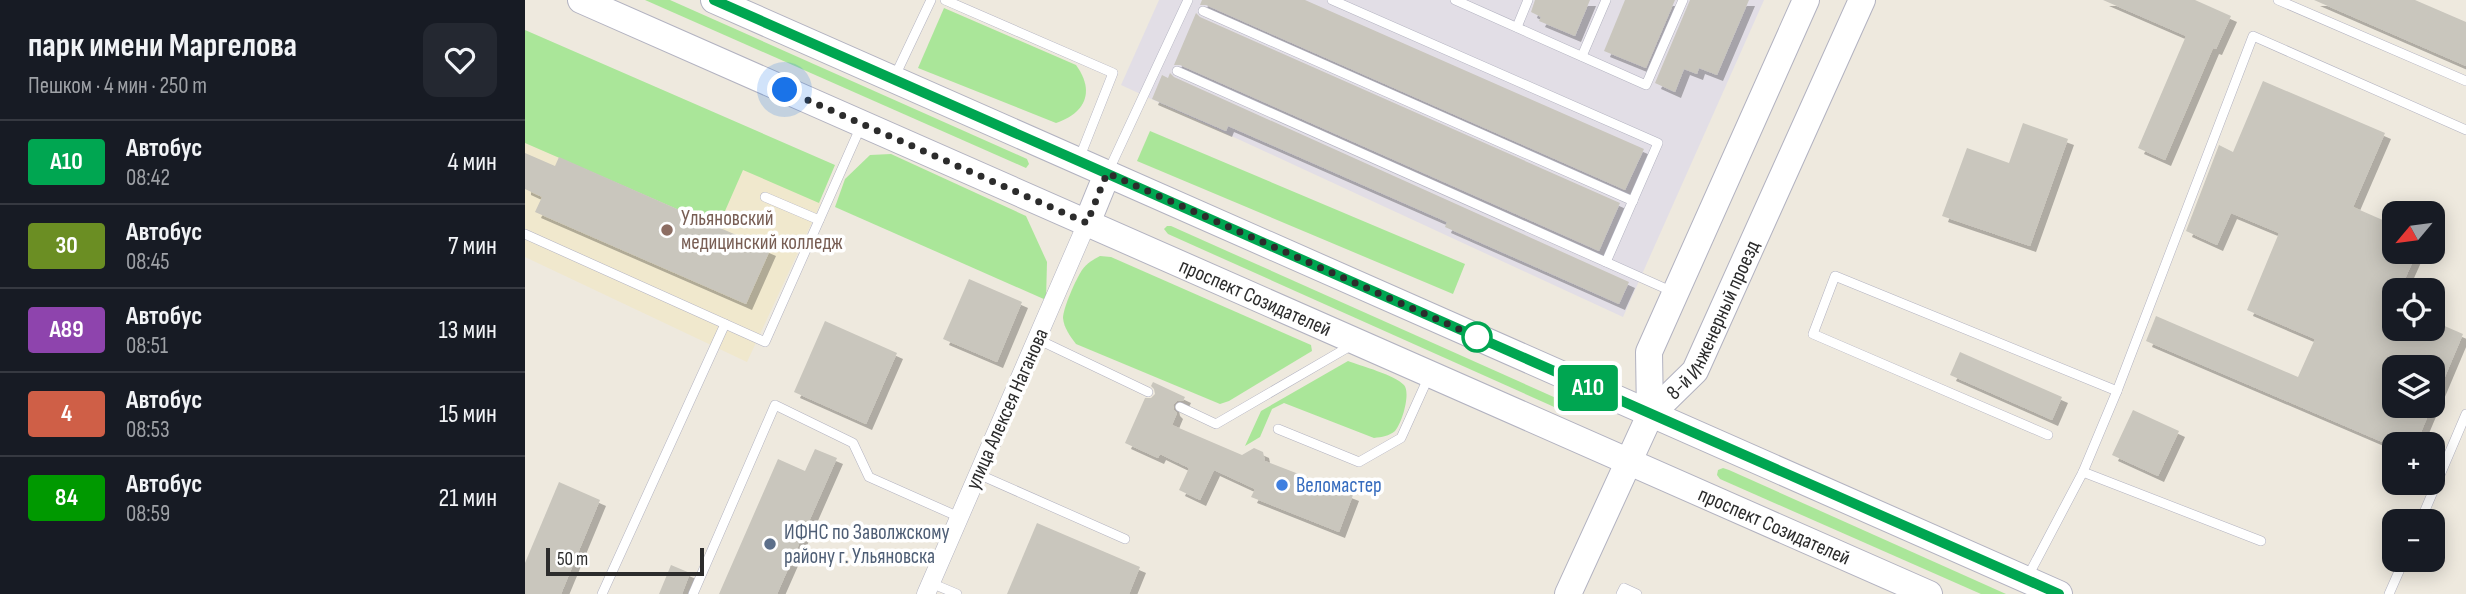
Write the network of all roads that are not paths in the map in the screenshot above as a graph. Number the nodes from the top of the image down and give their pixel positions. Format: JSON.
{"nodes":[{"id":1,"x":581,"y":0,"type":"edge"},
{"id":2,"x":713,"y":0,"type":"edge"},
{"id":3,"x":931,"y":0,"type":"edge"},
{"id":4,"x":945,"y":0,"type":"edge"},
{"id":5,"x":1188,"y":0,"type":"edge"},
{"id":6,"x":1332,"y":0,"type":"edge"},
{"id":7,"x":1455,"y":0,"type":"edge"},
{"id":8,"x":1528,"y":0,"type":"edge"},
{"id":9,"x":1606,"y":0,"type":"edge"},
{"id":10,"x":1682,"y":0,"type":"edge"},
{"id":11,"x":1805,"y":0,"type":"edge"},
{"id":12,"x":1862,"y":0,"type":"edge"},
{"id":13,"x":2278,"y":0,"type":"edge"},
{"id":14,"x":1203,"y":11,"type":"dead end"},
{"id":15,"x":1517,"y":27,"type":"junction"},
{"id":16,"x":1582,"y":56,"type":"junction"},
{"id":17,"x":1178,"y":71,"type":"dead end"},
{"id":18,"x":893,"y":79,"type":"junction"},
{"id":19,"x":2466,"y":81,"type":"edge"},
{"id":20,"x":862,"y":124,"type":"junction"},
{"id":21,"x":2466,"y":130,"type":"edge"},
{"id":22,"x":1078,"y":161,"type":"junction"},
{"id":23,"x":1107,"y":173,"type":"junction"},
{"id":24,"x":765,"y":197,"type":"dead end"},
{"id":25,"x":1633,"y":201,"type":"junction"},
{"id":26,"x":819,"y":220,"type":"junction"},
{"id":27,"x":1087,"y":223,"type":"junction"},
{"id":28,"x":525,"y":234,"type":"edge"},
{"id":29,"x":1606,"y":262,"type":"junction"},
{"id":30,"x":1675,"y":293,"type":"junction"},
{"id":31,"x":725,"y":324,"type":"junction"},
{"id":32,"x":1037,"y":339,"type":"junction"},
{"id":33,"x":1356,"y":342,"type":"junction"},
{"id":34,"x":1430,"y":375,"type":"junction"},
{"id":35,"x":2117,"y":391,"type":"junction"},
{"id":36,"x":1148,"y":392,"type":"dead end"},
{"id":37,"x":1180,"y":407,"type":"dead end"},
{"id":38,"x":2466,"y":414,"type":"edge"},
{"id":39,"x":1650,"y":415,"type":"junction"},
{"id":40,"x":1278,"y":429,"type":"dead end"},
{"id":41,"x":2048,"y":435,"type":"dead end"},
{"id":42,"x":1628,"y":462,"type":"junction"},
{"id":43,"x":2083,"y":472,"type":"junction"},
{"id":44,"x":978,"y":474,"type":"junction"},
{"id":45,"x":2426,"y":509,"type":"edge"},
{"id":46,"x":959,"y":517,"type":"junction"},
{"id":47,"x":1125,"y":538,"type":"dead end"},
{"id":48,"x":2261,"y":541,"type":"dead end"},
{"id":49,"x":2399,"y":572,"type":"edge"},
{"id":50,"x":2027,"y":580,"type":"junction"},
{"id":51,"x":928,"y":588,"type":"edge"},
{"id":52,"x":603,"y":594,"type":"edge"},
{"id":53,"x":693,"y":594,"type":"edge"},
{"id":54,"x":957,"y":594,"type":"edge"},
{"id":55,"x":1568,"y":594,"type":"edge"},
{"id":56,"x":1621,"y":594,"type":"edge"},
{"id":57,"x":1637,"y":594,"type":"edge"},
{"id":58,"x":1929,"y":594,"type":"edge"},
{"id":59,"x":2059,"y":594,"type":"edge"},
{"id":60,"x":2389,"y":594,"type":"edge"}],
"edges":[{"from":1,"to":20,"type":"main road","name":"проспект Созидателей"},
{"from":2,"to":18,"type":"main road"},
{"from":3,"to":18,"type":"lane"},
{"from":4,"to":22,"type":"lane"},
{"from":5,"to":23,"type":"lane"},
{"from":6,"to":25,"type":"lane"},
{"from":7,"to":15,"type":"lane"},
{"from":8,"to":15,"type":"lane"},
{"from":9,"to":16,"type":"lane"},
{"from":10,"to":16,"type":"lane"},
{"from":11,"to":30,"type":"main road","name":"8-й Инженерный проезд"},
{"from":12,"to":39,"type":"main road","name":"8-й Инженерный проезд"},
{"from":13,"to":19,"type":"lane"},
{"from":14,"to":25,"type":"lane"},
{"from":15,"to":16,"type":"lane"},
{"from":17,"to":29,"type":"lane"},
{"from":18,"to":22,"type":"main road"},
{"from":20,"to":26,"type":"lane"},
{"from":20,"to":27,"type":"main road","name":"проспект Созидателей"},
{"from":21,"to":35,"type":"lane"},
{"from":22,"to":23,"type":"main road"},
{"from":23,"to":27,"type":"main road"},
{"from":23,"to":39,"type":"main road"},
{"from":24,"to":26,"type":"lane"},
{"from":25,"to":29,"type":"lane"},
{"from":26,"to":31,"type":"lane"},
{"from":27,"to":32,"type":"street","name":"улица Алексея Наганова"},
{"from":27,"to":33,"type":"main road","name":"проспект Созидателей"},
{"from":28,"to":31,"type":"lane"},
{"from":29,"to":30,"type":"lane"},
{"from":30,"to":39,"type":"main road","name":"8-й Инженерный проезд"},
{"from":31,"to":52,"type":"lane"},
{"from":32,"to":36,"type":"lane"},
{"from":32,"to":44,"type":"street","name":"улица Алексея Наганова"},
{"from":33,"to":34,"type":"main road","name":"проспект Созидателей"},
{"from":33,"to":37,"type":"lane"},
{"from":34,"to":40,"type":"lane"},
{"from":34,"to":42,"type":"main road","name":"проспект Созидателей"},
{"from":35,"to":41,"type":"lane"},
{"from":35,"to":43,"type":"lane"},
{"from":38,"to":45,"type":"lane"},
{"from":39,"to":42,"type":"main road"},
{"from":39,"to":50,"type":"main road"},
{"from":42,"to":55,"type":"main road"},
{"from":42,"to":58,"type":"main road","name":"проспект Созидателей"},
{"from":43,"to":48,"type":"lane"},
{"from":43,"to":50,"type":"lane"},
{"from":44,"to":46,"type":"street","name":"улица Алексея Наганова"},
{"from":44,"to":47,"type":"lane"},
{"from":46,"to":51,"type":"street","name":"улица Алексея Наганова"},
{"from":46,"to":53,"type":"lane"},
{"from":49,"to":60,"type":"lane"},
{"from":50,"to":59,"type":"main road"},
{"from":51,"to":54,"type":"lane"},
{"from":56,"to":57,"type":"lane"}]}
